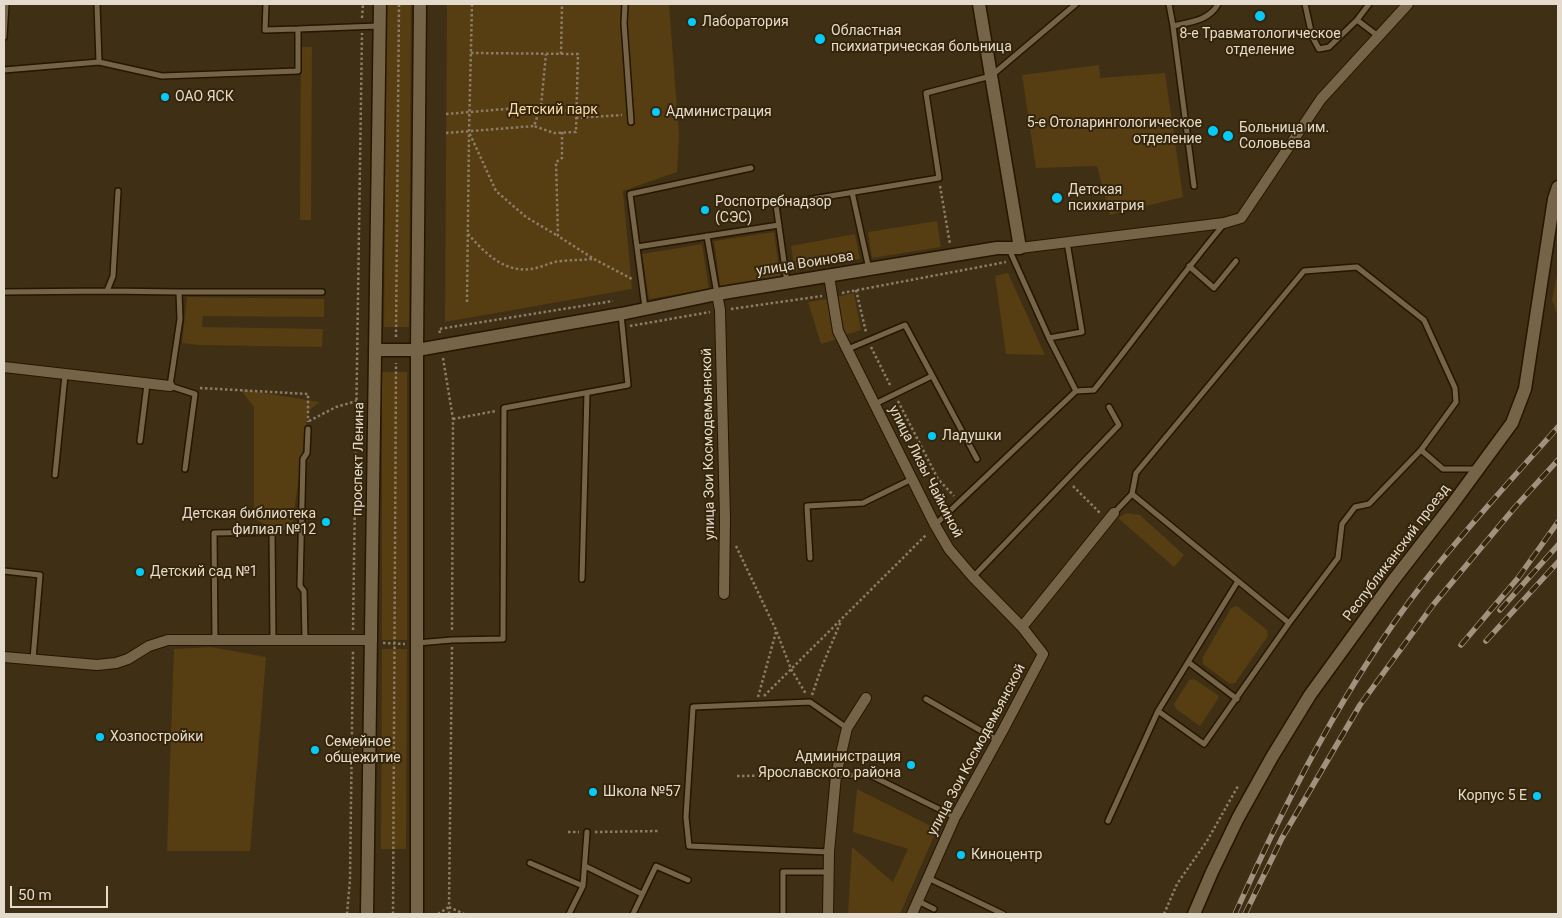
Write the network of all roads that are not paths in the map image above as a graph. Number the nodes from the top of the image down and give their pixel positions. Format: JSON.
{"nodes":[{"id":1,"x":6,"y":4,"type":"edge"},
{"id":2,"x":97,"y":4,"type":"edge"},
{"id":3,"x":266,"y":4,"type":"edge"},
{"id":4,"x":380,"y":4,"type":"edge"},
{"id":5,"x":420,"y":4,"type":"edge"},
{"id":6,"x":625,"y":4,"type":"edge"},
{"id":7,"x":979,"y":4,"type":"edge"},
{"id":8,"x":1076,"y":4,"type":"edge"},
{"id":9,"x":1169,"y":4,"type":"edge"},
{"id":10,"x":1218,"y":4,"type":"edge"},
{"id":11,"x":1305,"y":4,"type":"edge"},
{"id":12,"x":1369,"y":4,"type":"edge"},
{"id":13,"x":1408,"y":4,"type":"edge"},
{"id":14,"x":1357,"y":20,"type":"junction"},
{"id":15,"x":380,"y":26,"type":"junction"},
{"id":16,"x":1173,"y":26,"type":"junction"},
{"id":17,"x":298,"y":29,"type":"junction"},
{"id":18,"x":1378,"y":36,"type":"junction"},
{"id":19,"x":4,"y":37,"type":"edge"},
{"id":20,"x":99,"y":62,"type":"junction"},
{"id":21,"x":4,"y":70,"type":"edge"},
{"id":22,"x":990,"y":76,"type":"junction"},
{"id":23,"x":631,"y":122,"type":"dead end"},
{"id":24,"x":751,"y":168,"type":"dead end"},
{"id":25,"x":1194,"y":186,"type":"dead end"},
{"id":26,"x":1558,"y":186,"type":"edge"},
{"id":27,"x":118,"y":191,"type":"dead end"},
{"id":28,"x":852,"y":192,"type":"junction"},
{"id":29,"x":1224,"y":223,"type":"junction"},
{"id":30,"x":779,"y":225,"type":"junction"},
{"id":31,"x":707,"y":236,"type":"junction"},
{"id":32,"x":1067,"y":241,"type":"junction"},
{"id":33,"x":637,"y":247,"type":"junction"},
{"id":34,"x":1014,"y":248,"type":"junction"},
{"id":35,"x":1236,"y":261,"type":"dead end"},
{"id":36,"x":1189,"y":266,"type":"junction"},
{"id":37,"x":869,"y":269,"type":"junction"},
{"id":38,"x":828,"y":276,"type":"junction"},
{"id":39,"x":787,"y":283,"type":"junction"},
{"id":40,"x":107,"y":290,"type":"junction"},
{"id":41,"x":4,"y":292,"type":"edge"},
{"id":42,"x":180,"y":292,"type":"junction"},
{"id":43,"x":322,"y":292,"type":"dead end"},
{"id":44,"x":717,"y":294,"type":"junction"},
{"id":45,"x":646,"y":308,"type":"junction"},
{"id":46,"x":621,"y":314,"type":"junction"},
{"id":47,"x":1049,"y":338,"type":"junction"},
{"id":48,"x":848,"y":349,"type":"junction"},
{"id":49,"x":375,"y":350,"type":"junction"},
{"id":50,"x":417,"y":350,"type":"junction"},
{"id":51,"x":4,"y":368,"type":"edge"},
{"id":52,"x":65,"y":375,"type":"junction"},
{"id":53,"x":932,"y":376,"type":"junction"},
{"id":54,"x":147,"y":384,"type":"junction"},
{"id":55,"x":170,"y":386,"type":"junction"},
{"id":56,"x":1076,"y":391,"type":"junction"},
{"id":57,"x":587,"y":393,"type":"junction"},
{"id":58,"x":875,"y":404,"type":"junction"},
{"id":59,"x":1109,"y":407,"type":"dead end"},
{"id":60,"x":308,"y":429,"type":"road end"},
{"id":61,"x":140,"y":441,"type":"dead end"},
{"id":62,"x":1421,"y":450,"type":"junction"},
{"id":63,"x":977,"y":459,"type":"dead end"},
{"id":64,"x":1479,"y":468,"type":"junction"},
{"id":65,"x":185,"y":469,"type":"dead end"},
{"id":66,"x":55,"y":475,"type":"dead end"},
{"id":67,"x":912,"y":479,"type":"junction"},
{"id":68,"x":1132,"y":494,"type":"junction"},
{"id":69,"x":1111,"y":517,"type":"joint"},
{"id":70,"x":935,"y":525,"type":"junction"},
{"id":71,"x":810,"y":558,"type":"dead end"},
{"id":72,"x":4,"y":571,"type":"edge"},
{"id":73,"x":582,"y":578,"type":"dead end"},
{"id":74,"x":973,"y":578,"type":"junction"},
{"id":75,"x":1238,"y":582,"type":"junction"},
{"id":76,"x":724,"y":594,"type":"dead end"},
{"id":77,"x":1289,"y":623,"type":"junction"},
{"id":78,"x":1022,"y":627,"type":"junction"},
{"id":79,"x":215,"y":640,"type":"junction"},
{"id":80,"x":273,"y":640,"type":"junction"},
{"id":81,"x":305,"y":640,"type":"junction"},
{"id":82,"x":372,"y":640,"type":"junction"},
{"id":83,"x":417,"y":643,"type":"junction"},
{"id":84,"x":1042,"y":654,"type":"joint"},
{"id":85,"x":4,"y":657,"type":"edge"},
{"id":86,"x":33,"y":660,"type":"junction"},
{"id":87,"x":1188,"y":662,"type":"junction"},
{"id":88,"x":866,"y":698,"type":"dead end"},
{"id":89,"x":1237,"y":698,"type":"junction"},
{"id":90,"x":926,"y":699,"type":"dead end"},
{"id":91,"x":1158,"y":711,"type":"junction"},
{"id":92,"x":847,"y":728,"type":"junction"},
{"id":93,"x":997,"y":740,"type":"junction"},
{"id":94,"x":836,"y":775,"type":"junction"},
{"id":95,"x":955,"y":816,"type":"junction"},
{"id":96,"x":1108,"y":821,"type":"dead end"},
{"id":97,"x":587,"y":832,"type":"road end"},
{"id":98,"x":829,"y":852,"type":"junction"},
{"id":99,"x":530,"y":863,"type":"dead end"},
{"id":100,"x":585,"y":866,"type":"junction"},
{"id":101,"x":828,"y":872,"type":"junction"},
{"id":102,"x":928,"y":878,"type":"junction"},
{"id":103,"x":688,"y":880,"type":"dead end"},
{"id":104,"x":583,"y":886,"type":"junction"},
{"id":105,"x":642,"y":894,"type":"junction"},
{"id":106,"x":918,"y":901,"type":"junction"},
{"id":107,"x":934,"y":909,"type":"dead end"},
{"id":108,"x":368,"y":914,"type":"edge"},
{"id":109,"x":417,"y":914,"type":"edge"},
{"id":110,"x":570,"y":914,"type":"edge"},
{"id":111,"x":633,"y":914,"type":"edge"},
{"id":112,"x":783,"y":914,"type":"edge"},
{"id":113,"x":828,"y":914,"type":"edge"},
{"id":114,"x":912,"y":914,"type":"edge"},
{"id":115,"x":1003,"y":914,"type":"edge"},
{"id":116,"x":1194,"y":914,"type":"edge"}],
"edges":[{"from":1,"to":19,"type":"lane"},
{"from":2,"to":20,"type":"lane"},
{"from":3,"to":17,"type":"lane"},
{"from":4,"to":15,"type":"main road","name":"проспект Ленина"},
{"from":5,"to":50,"type":"main road"},
{"from":6,"to":23,"type":"lane"},
{"from":7,"to":22,"type":"main road"},
{"from":8,"to":22,"type":"lane"},
{"from":9,"to":16,"type":"lane"},
{"from":10,"to":16,"type":"lane"},
{"from":11,"to":14,"type":"lane"},
{"from":12,"to":14,"type":"lane"},
{"from":13,"to":18,"type":"street"},
{"from":14,"to":18,"type":"lane"},
{"from":15,"to":17,"type":"lane"},
{"from":15,"to":49,"type":"main road","name":"проспект Ленина"},
{"from":16,"to":25,"type":"lane"},
{"from":17,"to":20,"type":"lane"},
{"from":18,"to":29,"type":"street","name":"улица Воинова"},
{"from":20,"to":21,"type":"lane"},
{"from":22,"to":28,"type":"lane"},
{"from":22,"to":34,"type":"main road"},
{"from":24,"to":33,"type":"lane"},
{"from":26,"to":64,"type":"main road","name":"Республиканский проезд"},
{"from":27,"to":40,"type":"lane"},
{"from":28,"to":30,"type":"lane"},
{"from":28,"to":37,"type":"lane"},
{"from":29,"to":32,"type":"street","name":"улица Воинова"},
{"from":29,"to":36,"type":"lane"},
{"from":30,"to":31,"type":"lane"},
{"from":30,"to":39,"type":"lane"},
{"from":31,"to":33,"type":"lane"},
{"from":31,"to":44,"type":"lane"},
{"from":32,"to":34,"type":"street","name":"улица Воинова"},
{"from":32,"to":47,"type":"lane"},
{"from":33,"to":45,"type":"lane"},
{"from":34,"to":37,"type":"main road","name":"улица Воинова"},
{"from":34,"to":47,"type":"lane"},
{"from":35,"to":36,"type":"lane"},
{"from":36,"to":56,"type":"lane"},
{"from":37,"to":38,"type":"main road","name":"улица Воинова"},
{"from":38,"to":39,"type":"main road","name":"улица Воинова"},
{"from":38,"to":48,"type":"street","name":"улица Лизы Чайкиной"},
{"from":39,"to":44,"type":"main road","name":"улица Воинова"},
{"from":40,"to":41,"type":"lane"},
{"from":40,"to":42,"type":"lane"},
{"from":42,"to":43,"type":"lane"},
{"from":42,"to":55,"type":"lane"},
{"from":44,"to":45,"type":"main road","name":"улица Воинова"},
{"from":44,"to":76,"type":"street","name":"улица Зои Космодемьянской"},
{"from":45,"to":46,"type":"main road","name":"улица Воинова"},
{"from":46,"to":50,"type":"main road","name":"улица Воинова"},
{"from":46,"to":57,"type":"lane"},
{"from":47,"to":56,"type":"lane"},
{"from":48,"to":53,"type":"lane"},
{"from":48,"to":58,"type":"street","name":"улица Лизы Чайкиной"},
{"from":49,"to":50,"type":"main road","name":"улица Воинова"},
{"from":49,"to":82,"type":"main road","name":"проспект Ленина"},
{"from":50,"to":83,"type":"main road"},
{"from":51,"to":52,"type":"street"},
{"from":52,"to":54,"type":"street"},
{"from":52,"to":66,"type":"lane"},
{"from":53,"to":58,"type":"lane"},
{"from":53,"to":63,"type":"lane"},
{"from":54,"to":55,"type":"street"},
{"from":54,"to":61,"type":"lane"},
{"from":55,"to":65,"type":"lane"},
{"from":56,"to":70,"type":"lane"},
{"from":57,"to":73,"type":"lane"},
{"from":57,"to":83,"type":"lane"},
{"from":58,"to":67,"type":"street","name":"улица Лизы Чайкиной"},
{"from":59,"to":74,"type":"lane"},
{"from":60,"to":81,"type":"lane"},
{"from":62,"to":64,"type":"lane"},
{"from":62,"to":68,"type":"lane"},
{"from":62,"to":77,"type":"lane"},
{"from":64,"to":116,"type":"main road","name":"Республиканский проезд"},
{"from":67,"to":70,"type":"street","name":"улица Лизы Чайкиной"},
{"from":67,"to":71,"type":"lane"},
{"from":68,"to":69,"type":"lane"},
{"from":68,"to":75,"type":"lane"},
{"from":69,"to":78,"type":"street"},
{"from":70,"to":74,"type":"street","name":"улица Лизы Чайкиной"},
{"from":72,"to":86,"type":"lane"},
{"from":74,"to":78,"type":"street","name":"улица Лизы Чайкиной"},
{"from":75,"to":77,"type":"lane"},
{"from":75,"to":87,"type":"lane"},
{"from":77,"to":89,"type":"lane"},
{"from":78,"to":84,"type":"street","name":"улица Лизы Чайкиной"},
{"from":79,"to":80,"type":"street"},
{"from":79,"to":80,"type":"lane"},
{"from":79,"to":86,"type":"street"},
{"from":80,"to":81,"type":"street"},
{"from":81,"to":82,"type":"street"},
{"from":82,"to":108,"type":"main road","name":"проспект Ленина"},
{"from":83,"to":109,"type":"main road"},
{"from":84,"to":93,"type":"street","name":"улица Зои Космодемьянской"},
{"from":85,"to":86,"type":"street"},
{"from":87,"to":89,"type":"lane"},
{"from":87,"to":91,"type":"lane"},
{"from":88,"to":92,"type":"street"},
{"from":89,"to":91,"type":"lane"},
{"from":90,"to":93,"type":"lane"},
{"from":91,"to":96,"type":"lane"},
{"from":92,"to":94,"type":"street"},
{"from":92,"to":98,"type":"lane"},
{"from":93,"to":95,"type":"street","name":"улица Зои Космодемьянской"},
{"from":94,"to":95,"type":"lane"},
{"from":94,"to":98,"type":"street"},
{"from":95,"to":102,"type":"street","name":"улица Зои Космодемьянской"},
{"from":97,"to":100,"type":"lane"},
{"from":98,"to":101,"type":"street"},
{"from":99,"to":104,"type":"lane"},
{"from":100,"to":104,"type":"lane"},
{"from":100,"to":105,"type":"lane"},
{"from":101,"to":112,"type":"lane"},
{"from":101,"to":113,"type":"street"},
{"from":102,"to":106,"type":"street","name":"улица Зои Космодемьянской"},
{"from":102,"to":115,"type":"lane"},
{"from":103,"to":105,"type":"lane"},
{"from":104,"to":110,"type":"lane"},
{"from":105,"to":111,"type":"lane"},
{"from":106,"to":107,"type":"lane"},
{"from":106,"to":114,"type":"street","name":"улица Зои Космодемьянской"}]}
